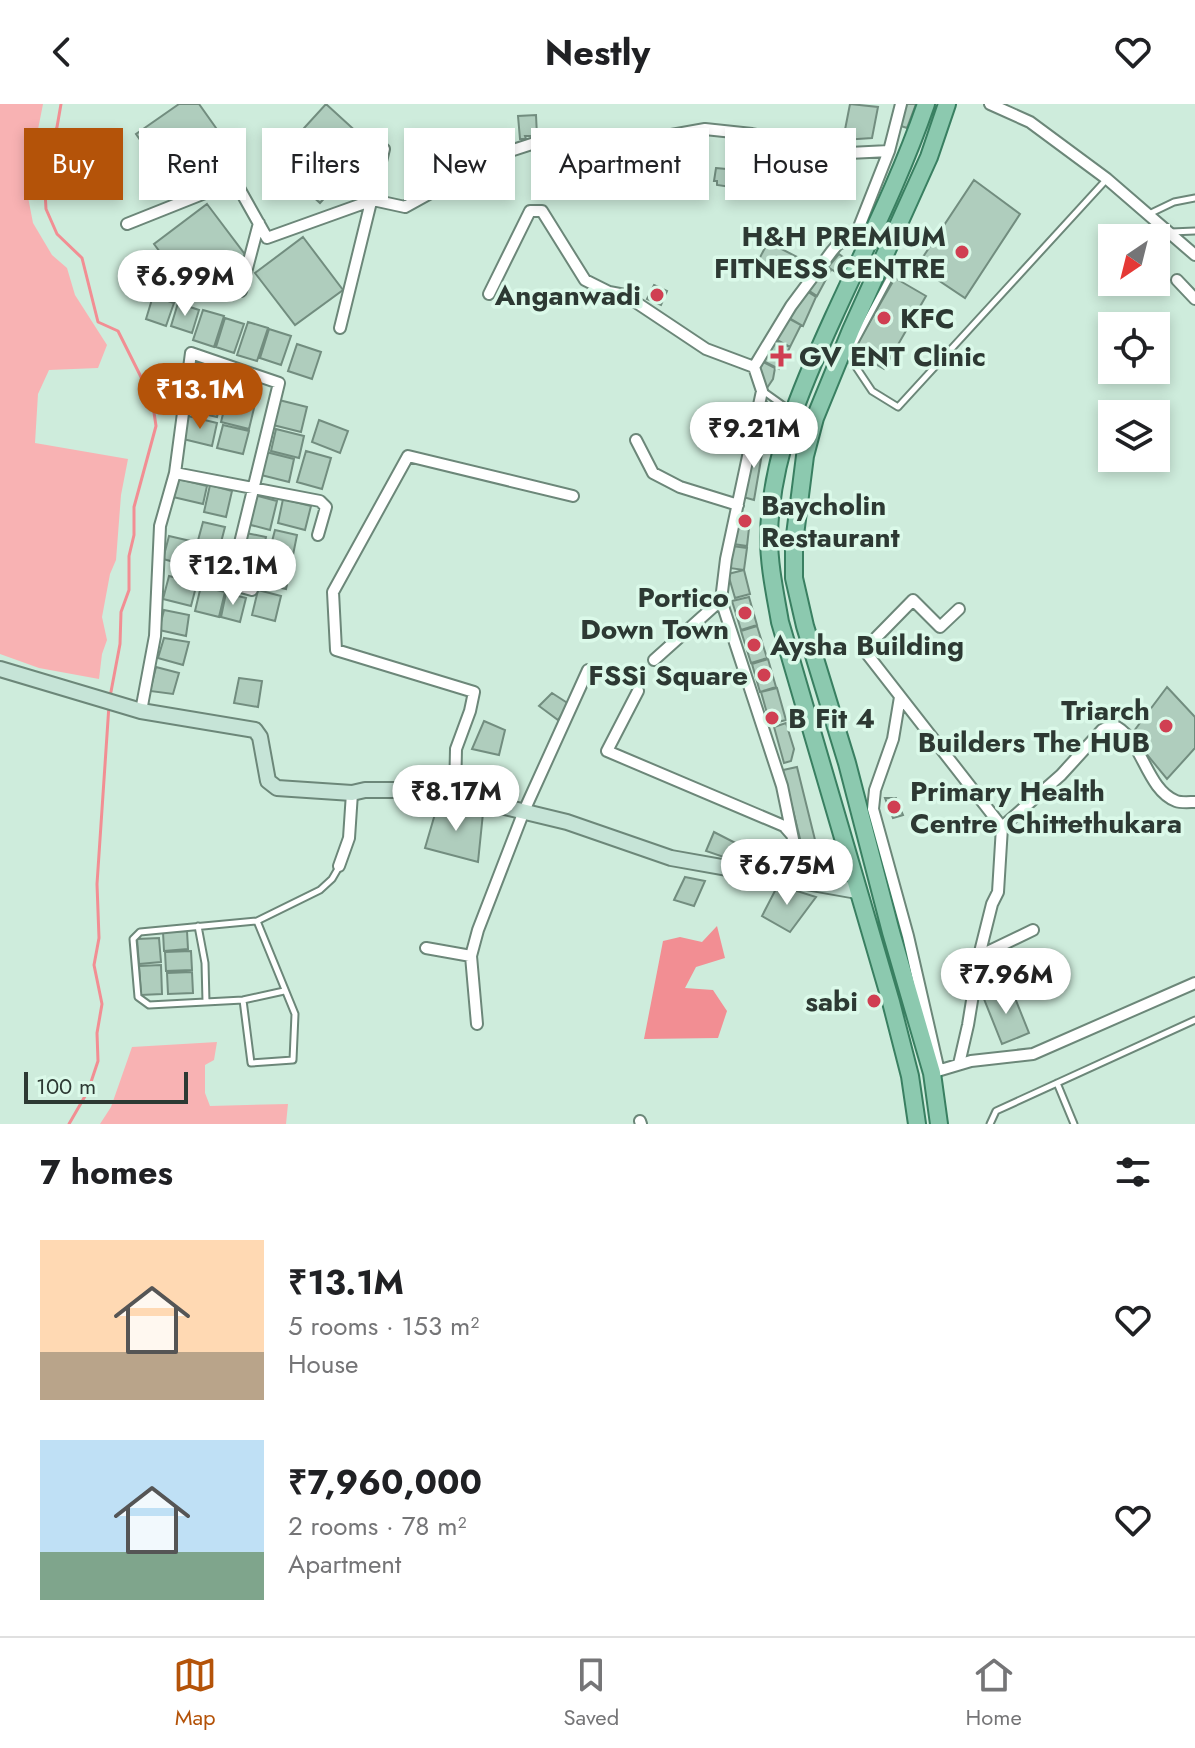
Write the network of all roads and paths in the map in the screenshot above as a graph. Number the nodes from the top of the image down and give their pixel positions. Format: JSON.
{"nodes":[{"id":1,"x":901,"y":104,"type":"edge"},
{"id":2,"x":926,"y":104,"type":"edge"},
{"id":3,"x":947,"y":104,"type":"edge"},
{"id":4,"x":990,"y":104,"type":"edge"},
{"id":5,"x":889,"y":151,"type":"junction"},
{"id":6,"x":1107,"y":179,"type":"junction"},
{"id":7,"x":1195,"y":198,"type":"edge"},
{"id":8,"x":373,"y":200,"type":"junction"},
{"id":9,"x":1148,"y":214,"type":"junction"},
{"id":10,"x":259,"y":223,"type":"junction"},
{"id":11,"x":127,"y":224,"type":"dead end"},
{"id":12,"x":1160,"y":224,"type":"edge"},
{"id":13,"x":1195,"y":231,"type":"edge"},
{"id":14,"x":1170,"y":232,"type":"joint"},
{"id":15,"x":861,"y":240,"type":"junction"},
{"id":16,"x":1195,"y":255,"type":"edge"},
{"id":17,"x":883,"y":258,"type":"junction"},
{"id":18,"x":1177,"y":280,"type":"dead end"},
{"id":19,"x":241,"y":291,"type":"dead end"},
{"id":20,"x":489,"y":294,"type":"dead end"},
{"id":21,"x":1195,"y":299,"type":"edge"},
{"id":22,"x":340,"y":328,"type":"dead end"},
{"id":23,"x":754,"y":367,"type":"junction"},
{"id":24,"x":762,"y":391,"type":"junction"},
{"id":25,"x":792,"y":411,"type":"junction"},
{"id":26,"x":636,"y":440,"type":"dead end"},
{"id":27,"x":175,"y":473,"type":"junction"},
{"id":28,"x":253,"y":487,"type":"junction"},
{"id":29,"x":573,"y":496,"type":"dead end"},
{"id":30,"x":738,"y":505,"type":"junction"},
{"id":31,"x":318,"y":535,"type":"dead end"},
{"id":32,"x":252,"y":590,"type":"dead end"},
{"id":33,"x":721,"y":600,"type":"junction"},
{"id":34,"x":959,"y":609,"type":"dead end"},
{"id":35,"x":654,"y":660,"type":"dead end"},
{"id":36,"x":0,"y":669,"type":"edge"},
{"id":37,"x":588,"y":670,"type":"dead end"},
{"id":38,"x":638,"y":691,"type":"dead end"},
{"id":39,"x":900,"y":697,"type":"junction"},
{"id":40,"x":141,"y":711,"type":"junction"},
{"id":41,"x":352,"y":793,"type":"junction"},
{"id":42,"x":455,"y":795,"type":"junction"},
{"id":43,"x":1195,"y":802,"type":"edge"},
{"id":44,"x":524,"y":811,"type":"junction"},
{"id":45,"x":1002,"y":827,"type":"junction"},
{"id":46,"x":792,"y":835,"type":"junction"},
{"id":47,"x":339,"y":866,"type":"joint"},
{"id":48,"x":802,"y":882,"type":"junction"},
{"id":49,"x":857,"y":891,"type":"junction"},
{"id":50,"x":257,"y":921,"type":"junction"},
{"id":51,"x":198,"y":926,"type":"junction"},
{"id":52,"x":1033,"y":930,"type":"dead end"},
{"id":53,"x":426,"y":948,"type":"dead end"},
{"id":54,"x":471,"y":956,"type":"junction"},
{"id":55,"x":979,"y":956,"type":"junction"},
{"id":56,"x":1195,"y":983,"type":"edge"},
{"id":57,"x":284,"y":991,"type":"junction"},
{"id":58,"x":243,"y":1000,"type":"junction"},
{"id":59,"x":206,"y":1002,"type":"junction"},
{"id":60,"x":1195,"y":1020,"type":"edge"},
{"id":61,"x":477,"y":1024,"type":"dead end"},
{"id":62,"x":959,"y":1064,"type":"junction"},
{"id":63,"x":935,"y":1072,"type":"junction"},
{"id":64,"x":1057,"y":1083,"type":"junction"},
{"id":65,"x":938,"y":1122,"type":"edge"},
{"id":66,"x":917,"y":1124,"type":"edge"},
{"id":67,"x":990,"y":1124,"type":"edge"},
{"id":68,"x":1074,"y":1124,"type":"edge"}],
"edges":[{"from":1,"to":5,"type":"street"},
{"from":2,"to":15,"type":"main road"},
{"from":3,"to":17,"type":"main road"},
{"from":4,"to":6,"type":"street"},
{"from":5,"to":8,"type":"street"},
{"from":5,"to":15,"type":"street"},
{"from":6,"to":9,"type":"street"},
{"from":6,"to":17,"type":"lane"},
{"from":7,"to":9,"type":"lane"},
{"from":8,"to":10,"type":"street"},
{"from":8,"to":22,"type":"street"},
{"from":9,"to":12,"type":"street"},
{"from":10,"to":11,"type":"street"},
{"from":10,"to":19,"type":"street"},
{"from":13,"to":14,"type":"lane"},
{"from":14,"to":16,"type":"street"},
{"from":15,"to":17,"type":"main road"},
{"from":15,"to":23,"type":"street"},
{"from":15,"to":25,"type":"main road"},
{"from":17,"to":63,"type":"main road"},
{"from":18,"to":21,"type":"street"},
{"from":20,"to":23,"type":"street"},
{"from":23,"to":24,"type":"street"},
{"from":24,"to":25,"type":"lane"},
{"from":24,"to":30,"type":"street"},
{"from":25,"to":49,"type":"main road"},
{"from":26,"to":30,"type":"street"},
{"from":27,"to":28,"type":"street"},
{"from":27,"to":28,"type":"street"},
{"from":27,"to":40,"type":"street"},
{"from":28,"to":31,"type":"street"},
{"from":28,"to":32,"type":"street"},
{"from":29,"to":42,"type":"street"},
{"from":30,"to":33,"type":"street"},
{"from":33,"to":35,"type":"street"},
{"from":33,"to":46,"type":"street"},
{"from":34,"to":39,"type":"street"},
{"from":36,"to":40,"type":"street"},
{"from":37,"to":44,"type":"street"},
{"from":38,"to":46,"type":"street"},
{"from":39,"to":45,"type":"street"},
{"from":39,"to":63,"type":"street"},
{"from":40,"to":41,"type":"street"},
{"from":41,"to":42,"type":"street"},
{"from":41,"to":47,"type":"street"},
{"from":42,"to":44,"type":"street"},
{"from":43,"to":45,"type":"street"},
{"from":44,"to":48,"type":"street"},
{"from":44,"to":54,"type":"street"},
{"from":45,"to":55,"type":"street"},
{"from":46,"to":48,"type":"street"},
{"from":47,"to":50,"type":"lane"},
{"from":48,"to":49,"type":"street"},
{"from":49,"to":66,"type":"main road"},
{"from":50,"to":51,"type":"lane"},
{"from":50,"to":57,"type":"lane"},
{"from":51,"to":59,"type":"lane"},
{"from":51,"to":59,"type":"lane"},
{"from":52,"to":55,"type":"street"},
{"from":53,"to":54,"type":"street"},
{"from":54,"to":61,"type":"street"},
{"from":55,"to":62,"type":"street"},
{"from":56,"to":62,"type":"street"},
{"from":57,"to":58,"type":"lane"},
{"from":57,"to":58,"type":"lane"},
{"from":58,"to":59,"type":"lane"},
{"from":60,"to":64,"type":"lane"},
{"from":62,"to":63,"type":"street"},
{"from":63,"to":65,"type":"main road"},
{"from":64,"to":67,"type":"lane"},
{"from":64,"to":68,"type":"lane"}]}
